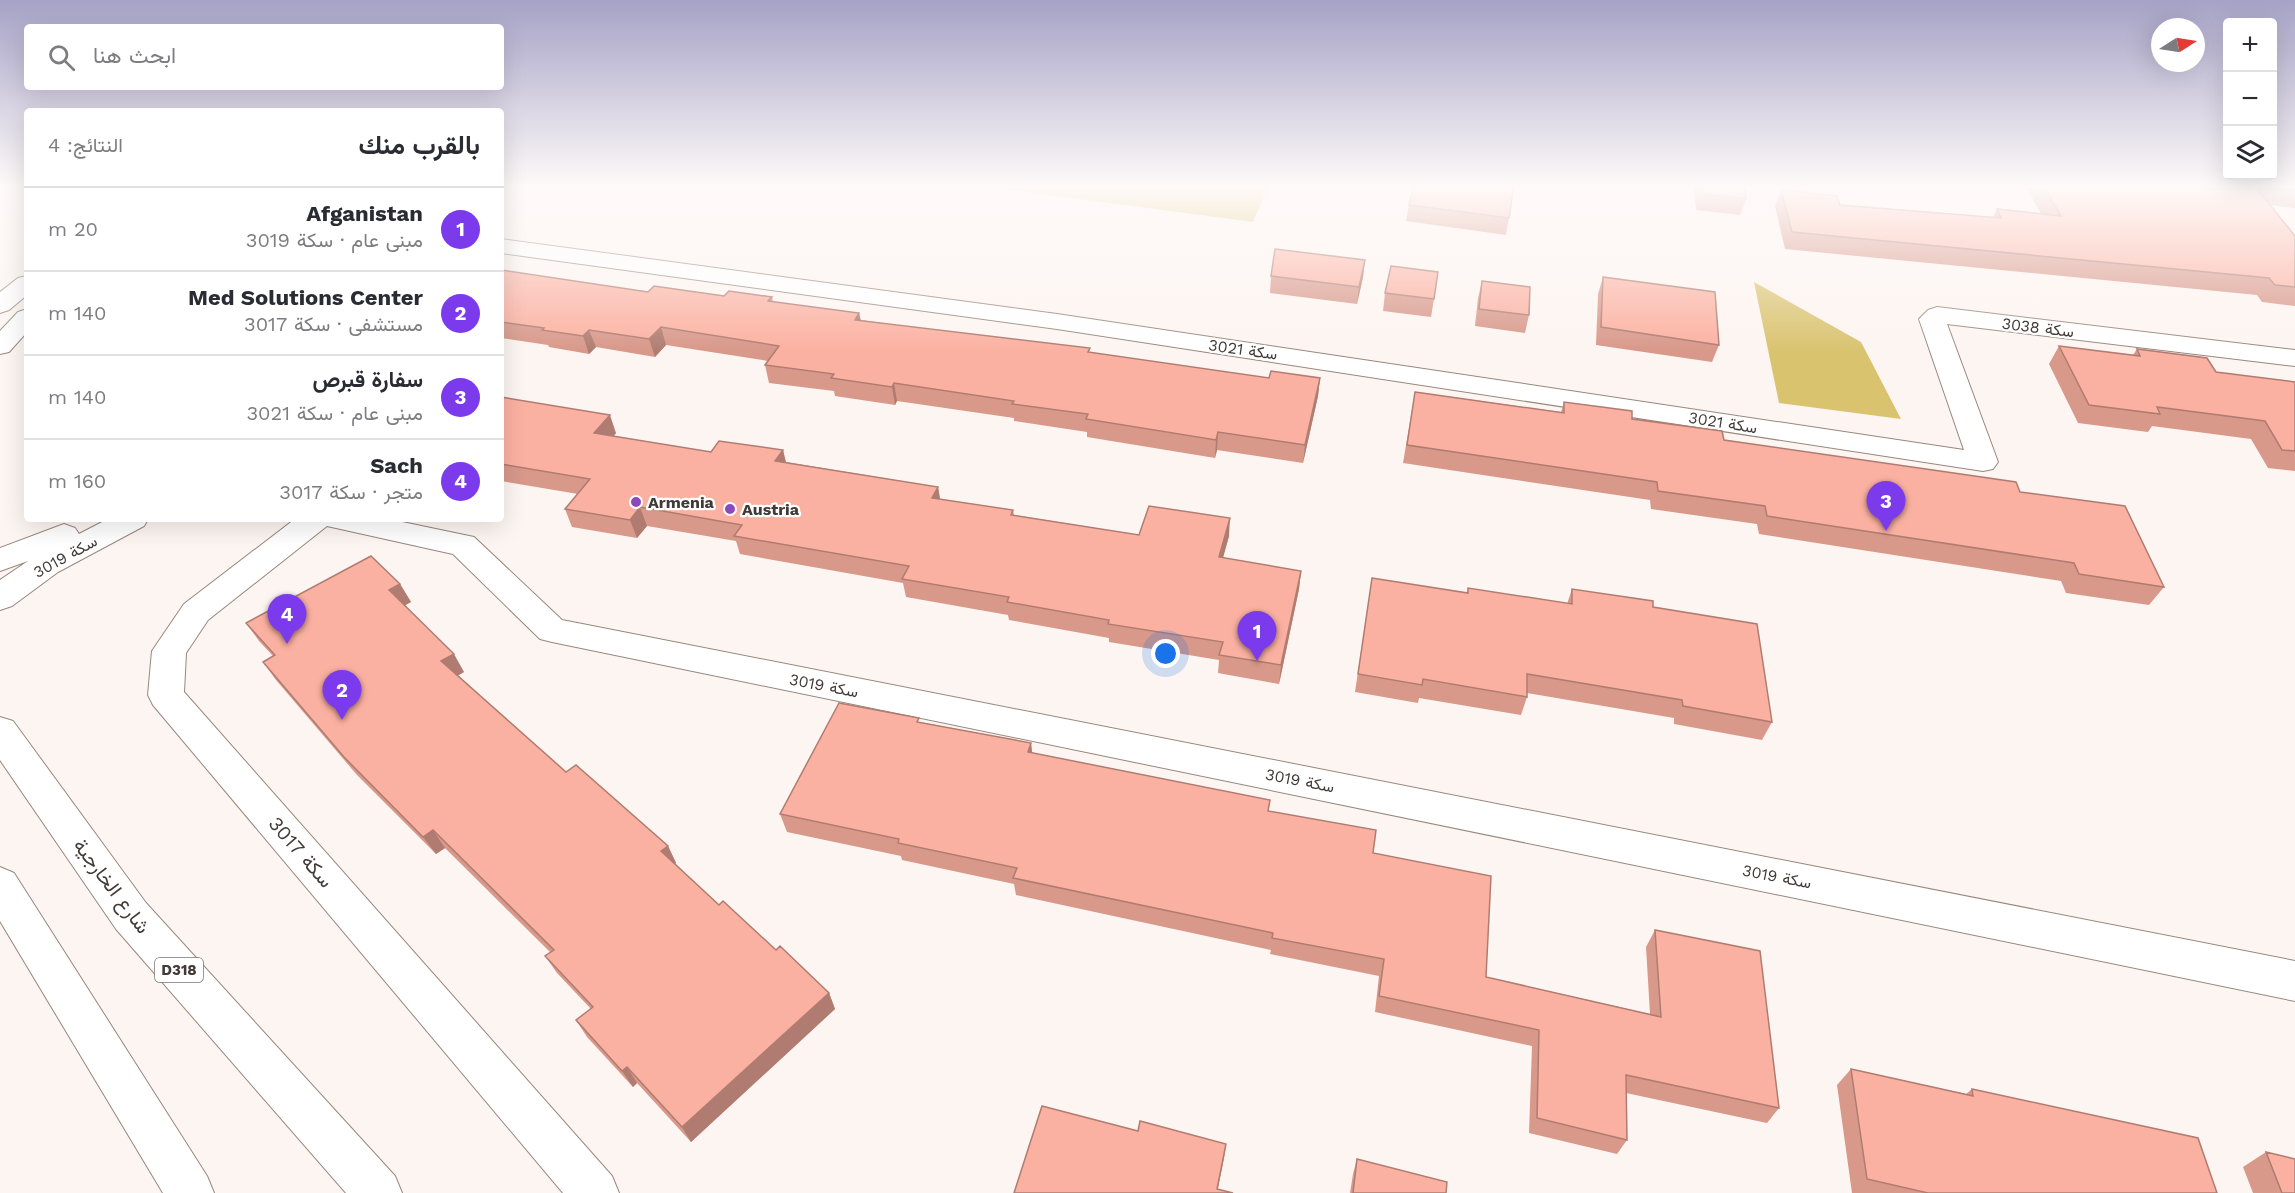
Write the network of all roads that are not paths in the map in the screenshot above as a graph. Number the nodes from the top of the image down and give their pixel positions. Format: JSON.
{"nodes":[{"id":1,"x":504,"y":246,"type":"edge"},
{"id":2,"x":24,"y":285,"type":"edge"},
{"id":3,"x":0,"y":305,"type":"edge"},
{"id":4,"x":24,"y":320,"type":"edge"},
{"id":5,"x":0,"y":346,"type":"edge"},
{"id":6,"x":2295,"y":358,"type":"edge"},
{"id":7,"x":1983,"y":462,"type":"joint"},
{"id":8,"x":94,"y":522,"type":"edge"},
{"id":9,"x":127,"y":522,"type":"edge"},
{"id":10,"x":311,"y":522,"type":"edge"},
{"id":11,"x":352,"y":522,"type":"edge"},
{"id":12,"x":0,"y":560,"type":"edge"},
{"id":13,"x":0,"y":598,"type":"edge"},
{"id":14,"x":0,"y":731,"type":"edge"},
{"id":15,"x":0,"y":885,"type":"edge"},
{"id":16,"x":2295,"y":981,"type":"edge"},
{"id":17,"x":190,"y":1193,"type":"edge"},
{"id":18,"x":378,"y":1193,"type":"edge"},
{"id":19,"x":595,"y":1193,"type":"edge"}],
"edges":[{"from":1,"to":7,"type":"street","name":"سكة 3021"},
{"from":2,"to":3,"type":"street"},
{"from":4,"to":5,"type":"street"},
{"from":6,"to":7,"type":"street","name":"سكة 3038"},
{"from":8,"to":12,"type":"street","name":"سكة 3019"},
{"from":9,"to":13,"type":"street","name":"سكة 3019"},
{"from":10,"to":19,"type":"street","name":"سكة 3017"},
{"from":11,"to":16,"type":"street","name":"سكة 3019"},
{"from":14,"to":18,"type":"street","name":"شارع الخارجية","number":"D318"},
{"from":15,"to":17,"type":"street"}]}
